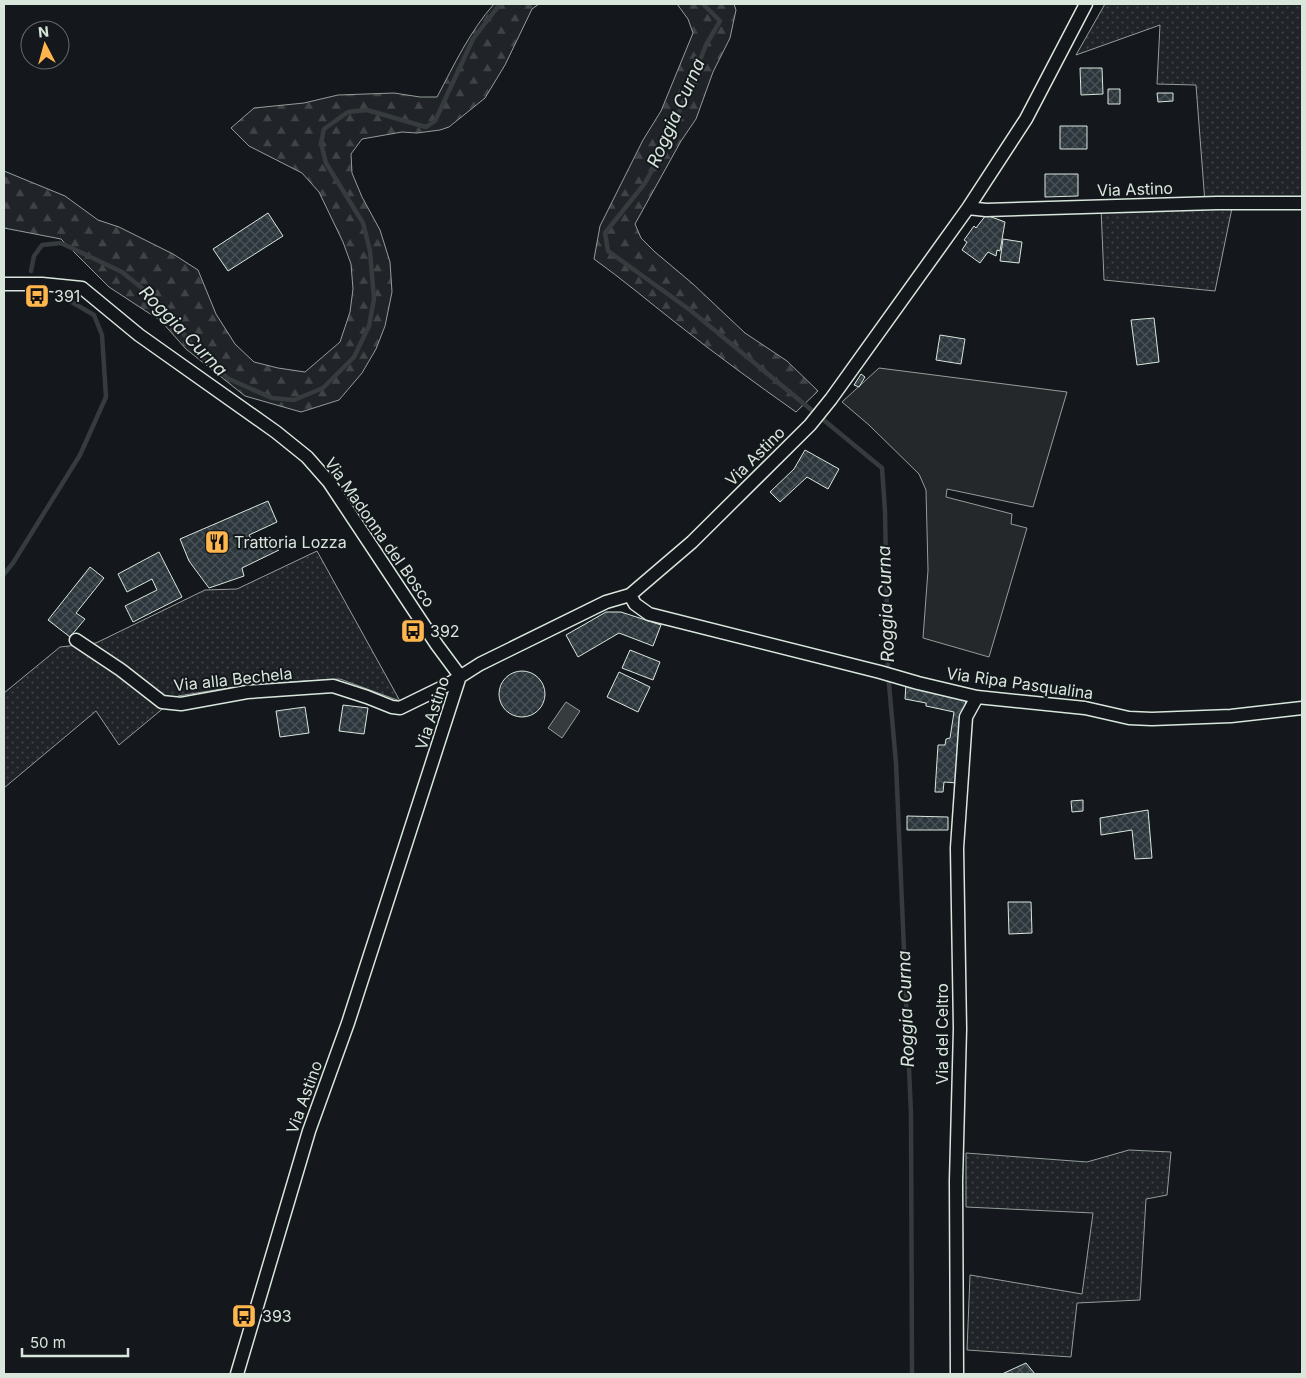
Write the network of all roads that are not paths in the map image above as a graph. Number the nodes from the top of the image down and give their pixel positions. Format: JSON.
{"nodes":[{"id":1,"x":1086,"y":4,"type":"edge"},
{"id":2,"x":1302,"y":203,"type":"edge"},
{"id":3,"x":968,"y":208,"type":"junction"},
{"id":4,"x":4,"y":284,"type":"edge"},
{"id":5,"x":630,"y":595,"type":"junction"},
{"id":6,"x":76,"y":640,"type":"dead end"},
{"id":7,"x":460,"y":676,"type":"junction"},
{"id":8,"x":977,"y":697,"type":"junction"},
{"id":9,"x":1302,"y":708,"type":"edge"},
{"id":10,"x":237,"y":1374,"type":"edge"},
{"id":11,"x":957,"y":1374,"type":"edge"}],
"edges":[{"from":1,"to":3,"type":"street","name":"Via Astino"},
{"from":2,"to":3,"type":"street","name":"Via Astino"},
{"from":3,"to":5,"type":"street","name":"Via Astino"},
{"from":4,"to":7,"type":"street","name":"Via Madonna del Bosco"},
{"from":5,"to":7,"type":"street","name":"Via Astino"},
{"from":5,"to":8,"type":"street","name":"Via Ripa Pasqualina"},
{"from":6,"to":7,"type":"street","name":"Via alla Bechela"},
{"from":7,"to":10,"type":"street","name":"Via Astino"},
{"from":8,"to":9,"type":"street","name":"Via Ripa Pasqualina"},
{"from":8,"to":11,"type":"street","name":"Via del Celtro"}]}
